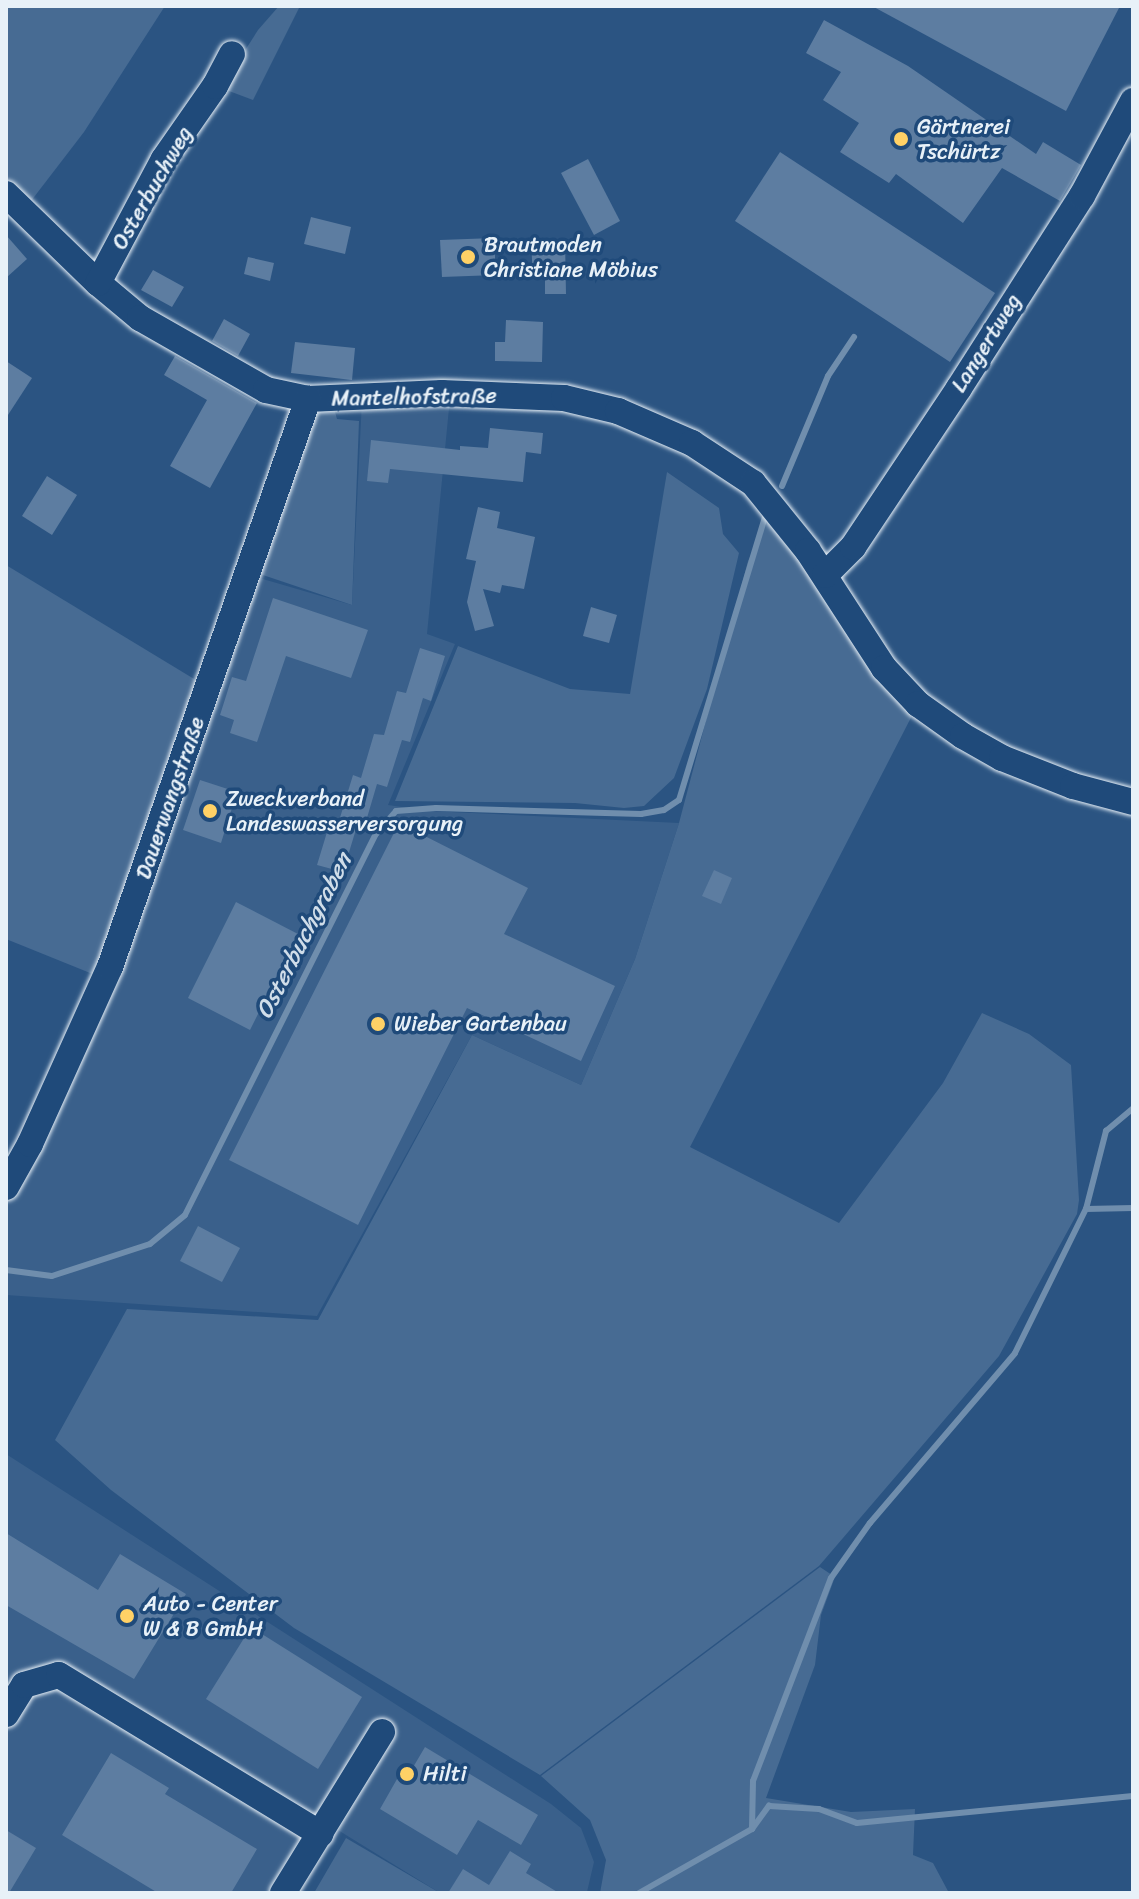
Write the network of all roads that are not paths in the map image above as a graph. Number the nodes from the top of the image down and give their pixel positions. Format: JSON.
{"nodes":[{"id":1,"x":232,"y":54,"type":"dead end"},
{"id":2,"x":1133,"y":101,"type":"edge"},
{"id":3,"x":6,"y":194,"type":"edge"},
{"id":4,"x":98,"y":283,"type":"junction"},
{"id":5,"x":308,"y":399,"type":"junction"},
{"id":6,"x":825,"y":575,"type":"junction"},
{"id":7,"x":1133,"y":802,"type":"edge"},
{"id":8,"x":6,"y":1187,"type":"edge"},
{"id":9,"x":6,"y":1714,"type":"edge"},
{"id":10,"x":382,"y":1732,"type":"dead end"},
{"id":11,"x":320,"y":1834,"type":"junction"},
{"id":12,"x":283,"y":1893,"type":"edge"}],
"edges":[{"from":1,"to":4,"type":"street","name":"Osterbuchweg"},
{"from":2,"to":6,"type":"street","name":"Langertweg"},
{"from":3,"to":4,"type":"street","name":"Mantelhofstraße"},
{"from":4,"to":5,"type":"street","name":"Mantelhofstraße"},
{"from":5,"to":6,"type":"street","name":"Mantelhofstraße"},
{"from":5,"to":8,"type":"street","name":"Dauerwangstraße"},
{"from":6,"to":7,"type":"street","name":"Mantelhofstraße"},
{"from":9,"to":11,"type":"street"},
{"from":10,"to":11,"type":"street"},
{"from":11,"to":12,"type":"street"}]}
